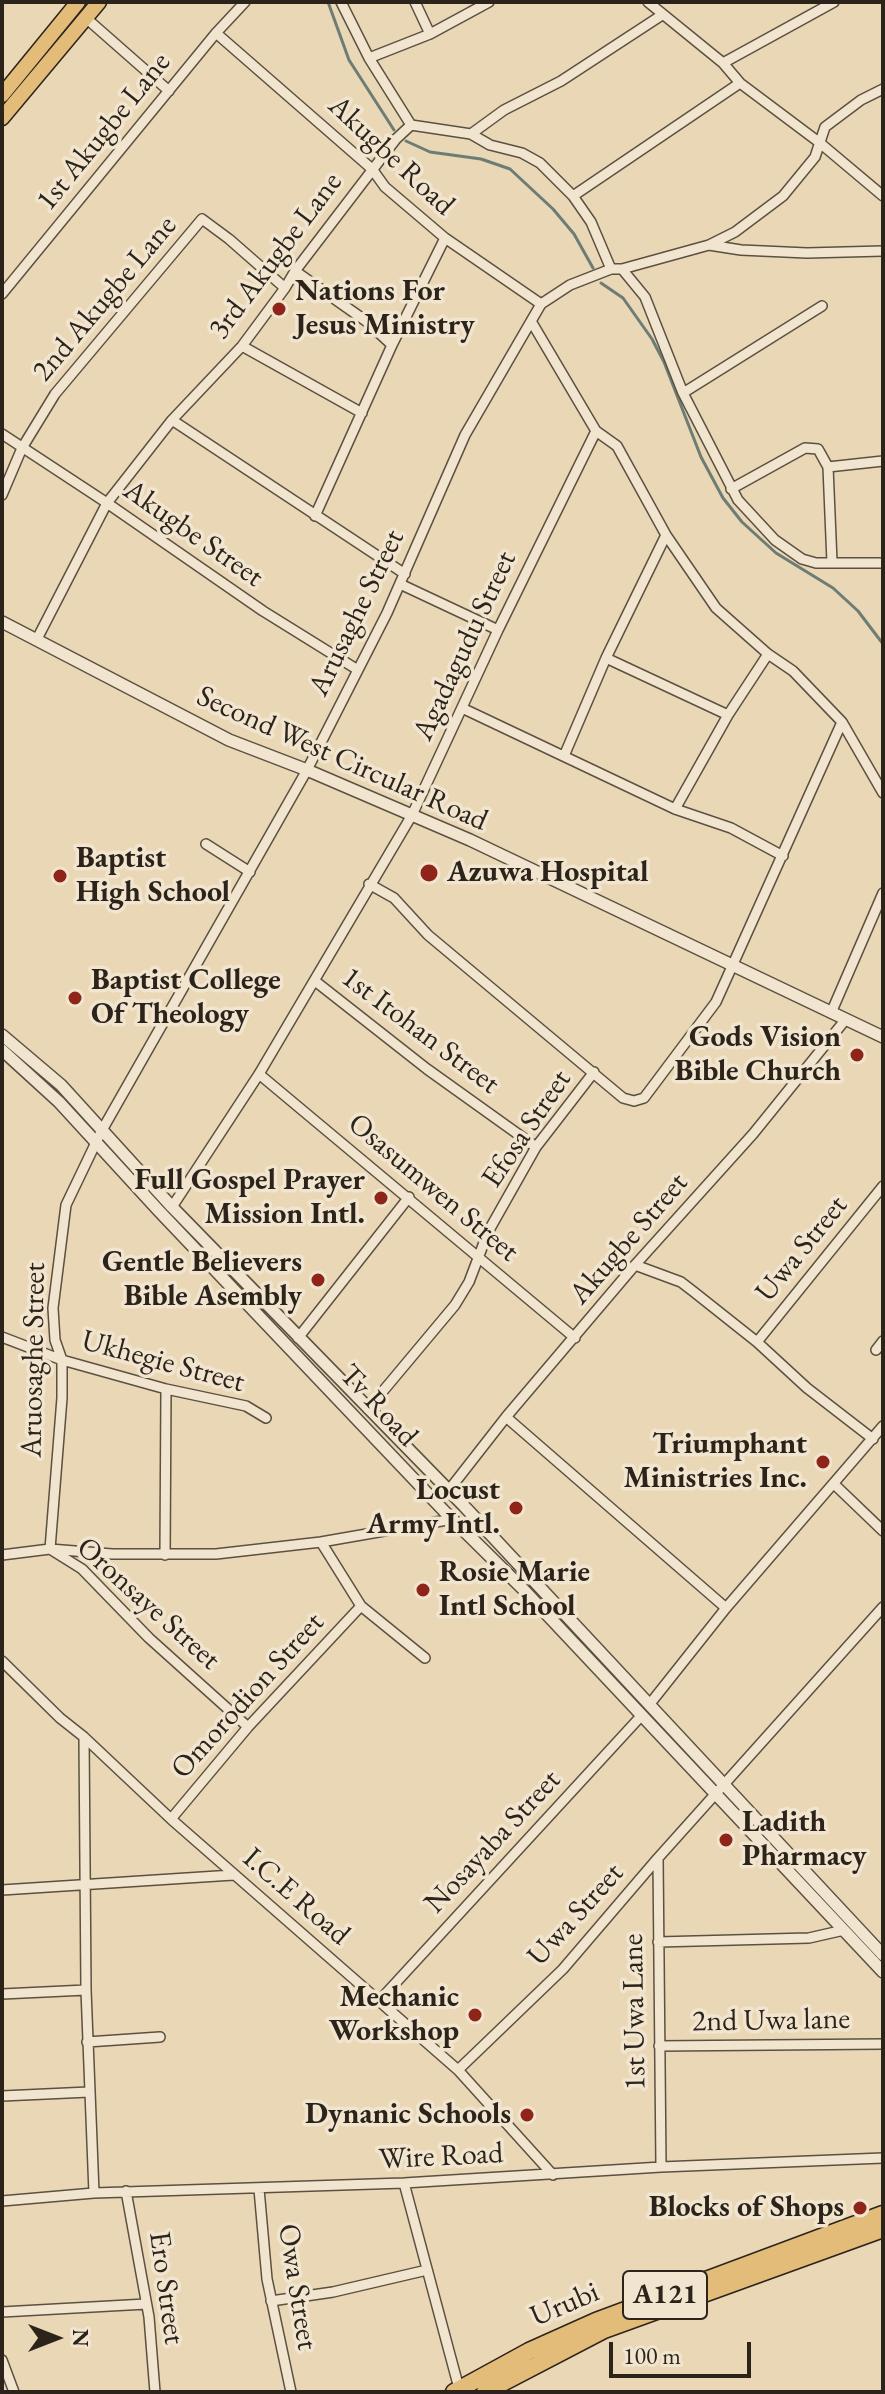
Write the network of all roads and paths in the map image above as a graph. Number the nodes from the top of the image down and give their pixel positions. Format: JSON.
{"nodes":[{"id":1,"x":78,"y":2,"type":"edge"},
{"id":2,"x":99,"y":2,"type":"edge"},
{"id":3,"x":245,"y":2,"type":"edge"},
{"id":4,"x":341,"y":2,"type":"edge"},
{"id":5,"x":415,"y":2,"type":"edge"},
{"id":6,"x":489,"y":2,"type":"edge"},
{"id":7,"x":648,"y":2,"type":"edge"},
{"id":8,"x":832,"y":2,"type":"edge"},
{"id":9,"x":662,"y":15,"type":"junction"},
{"id":10,"x":86,"y":18,"type":"junction"},
{"id":11,"x":216,"y":33,"type":"junction"},
{"id":12,"x":430,"y":34,"type":"junction"},
{"id":13,"x":369,"y":58,"type":"junction"},
{"id":14,"x":723,"y":63,"type":"junction"},
{"id":15,"x":740,"y":83,"type":"junction"},
{"id":16,"x":883,"y":89,"type":"edge"},
{"id":17,"x":169,"y":91,"type":"junction"},
{"id":18,"x":2,"y":95,"type":"edge"},
{"id":19,"x":2,"y":118,"type":"edge"},
{"id":20,"x":411,"y":125,"type":"junction"},
{"id":21,"x":471,"y":134,"type":"junction"},
{"id":22,"x":820,"y":143,"type":"junction"},
{"id":23,"x":372,"y":169,"type":"junction"},
{"id":24,"x":573,"y":196,"type":"junction"},
{"id":25,"x":883,"y":196,"type":"edge"},
{"id":26,"x":445,"y":238,"type":"junction"},
{"id":27,"x":709,"y":245,"type":"junction"},
{"id":28,"x":883,"y":251,"type":"edge"},
{"id":29,"x":617,"y":269,"type":"junction"},
{"id":30,"x":295,"y":271,"type":"junction"},
{"id":31,"x":285,"y":288,"type":"junction"},
{"id":32,"x":2,"y":294,"type":"edge"},
{"id":33,"x":541,"y":304,"type":"junction"},
{"id":34,"x":822,"y":306,"type":"dead end"},
{"id":35,"x":531,"y":321,"type":"junction"},
{"id":36,"x":392,"y":345,"type":"junction"},
{"id":37,"x":242,"y":346,"type":"junction"},
{"id":38,"x":683,"y":393,"type":"junction"},
{"id":39,"x":362,"y":413,"type":"junction"},
{"id":40,"x":172,"y":420,"type":"junction"},
{"id":41,"x":596,"y":431,"type":"junction"},
{"id":42,"x":2,"y":434,"type":"edge"},
{"id":43,"x":22,"y":448,"type":"junction"},
{"id":44,"x":883,"y":461,"type":"edge"},
{"id":45,"x":828,"y":467,"type":"junction"},
{"id":46,"x":731,"y":489,"type":"junction"},
{"id":47,"x":2,"y":495,"type":"edge"},
{"id":48,"x":107,"y":503,"type":"junction"},
{"id":49,"x":315,"y":516,"type":"junction"},
{"id":50,"x":666,"y":535,"type":"junction"},
{"id":51,"x":832,"y":562,"type":"junction"},
{"id":52,"x":883,"y":563,"type":"edge"},
{"id":53,"x":405,"y":574,"type":"junction"},
{"id":54,"x":400,"y":584,"type":"junction"},
{"id":55,"x":2,"y":622,"type":"edge"},
{"id":56,"x":498,"y":630,"type":"junction"},
{"id":57,"x":37,"y":639,"type":"junction"},
{"id":58,"x":768,"y":654,"type":"junction"},
{"id":59,"x":606,"y":658,"type":"junction"},
{"id":60,"x":358,"y":670,"type":"junction"},
{"id":61,"x":462,"y":708,"type":"junction"},
{"id":62,"x":728,"y":715,"type":"junction"},
{"id":63,"x":842,"y":722,"type":"junction"},
{"id":64,"x":564,"y":756,"type":"junction"},
{"id":65,"x":307,"y":770,"type":"junction"},
{"id":66,"x":883,"y":793,"type":"edge"},
{"id":67,"x":675,"y":809,"type":"junction"},
{"id":68,"x":412,"y":815,"type":"junction"},
{"id":69,"x":206,"y":844,"type":"dead end"},
{"id":70,"x":783,"y":856,"type":"junction"},
{"id":71,"x":250,"y":872,"type":"junction"},
{"id":72,"x":369,"y":884,"type":"junction"},
{"id":73,"x":883,"y":893,"type":"edge"},
{"id":74,"x":735,"y":965,"type":"junction"},
{"id":75,"x":315,"y":981,"type":"junction"},
{"id":76,"x":831,"y":1013,"type":"junction"},
{"id":77,"x":846,"y":1019,"type":"junction"},
{"id":78,"x":2,"y":1035,"type":"edge"},
{"id":79,"x":883,"y":1037,"type":"edge"},
{"id":80,"x":2,"y":1050,"type":"edge"},
{"id":81,"x":594,"y":1072,"type":"junction"},
{"id":82,"x":259,"y":1074,"type":"junction"},
{"id":83,"x":99,"y":1137,"type":"junction"},
{"id":84,"x":536,"y":1147,"type":"junction"},
{"id":85,"x":883,"y":1186,"type":"edge"},
{"id":86,"x":409,"y":1197,"type":"junction"},
{"id":87,"x":873,"y":1198,"type":"junction"},
{"id":88,"x":883,"y":1206,"type":"edge"},
{"id":89,"x":172,"y":1207,"type":"junction"},
{"id":90,"x":477,"y":1257,"type":"junction"},
{"id":91,"x":635,"y":1265,"type":"junction"},
{"id":92,"x":2,"y":1337,"type":"edge"},
{"id":93,"x":298,"y":1338,"type":"junction"},
{"id":94,"x":575,"y":1338,"type":"junction"},
{"id":95,"x":757,"y":1342,"type":"junction"},
{"id":96,"x":62,"y":1360,"type":"junction"},
{"id":97,"x":166,"y":1389,"type":"junction"},
{"id":98,"x":368,"y":1409,"type":"junction"},
{"id":99,"x":506,"y":1417,"type":"junction"},
{"id":100,"x":266,"y":1418,"type":"dead end"},
{"id":101,"x":883,"y":1426,"type":"edge"},
{"id":102,"x":873,"y":1439,"type":"junction"},
{"id":103,"x":834,"y":1484,"type":"junction"},
{"id":104,"x":449,"y":1490,"type":"junction"},
{"id":105,"x":453,"y":1519,"type":"junction"},
{"id":106,"x":883,"y":1531,"type":"edge"},
{"id":107,"x":321,"y":1542,"type":"junction"},
{"id":108,"x":502,"y":1547,"type":"junction"},
{"id":109,"x":50,"y":1549,"type":"junction"},
{"id":110,"x":2,"y":1555,"type":"edge"},
{"id":111,"x":165,"y":1555,"type":"junction"},
{"id":112,"x":492,"y":1560,"type":"junction"},
{"id":113,"x":361,"y":1606,"type":"junction"},
{"id":114,"x":883,"y":1607,"type":"edge"},
{"id":115,"x":726,"y":1608,"type":"junction"},
{"id":116,"x":425,"y":1658,"type":"dead end"},
{"id":117,"x":2,"y":1661,"type":"edge"},
{"id":118,"x":6,"y":1670,"type":"edge"},
{"id":119,"x":645,"y":1710,"type":"junction"},
{"id":120,"x":248,"y":1727,"type":"junction"},
{"id":121,"x":84,"y":1737,"type":"junction"},
{"id":122,"x":720,"y":1791,"type":"junction"},
{"id":123,"x":171,"y":1819,"type":"junction"},
{"id":124,"x":658,"y":1858,"type":"junction"},
{"id":125,"x":233,"y":1875,"type":"junction"},
{"id":126,"x":86,"y":1884,"type":"junction"},
{"id":127,"x":2,"y":1890,"type":"edge"},
{"id":128,"x":844,"y":1930,"type":"junction"},
{"id":129,"x":658,"y":1942,"type":"junction"},
{"id":130,"x":883,"y":1955,"type":"edge"},
{"id":131,"x":883,"y":1972,"type":"edge"},
{"id":132,"x":86,"y":1990,"type":"junction"},
{"id":133,"x":2,"y":1994,"type":"edge"},
{"id":134,"x":379,"y":2001,"type":"junction"},
{"id":135,"x":160,"y":2037,"type":"dead end"},
{"id":136,"x":87,"y":2042,"type":"junction"},
{"id":137,"x":883,"y":2044,"type":"edge"},
{"id":138,"x":659,"y":2046,"type":"junction"},
{"id":139,"x":458,"y":2070,"type":"junction"},
{"id":140,"x":89,"y":2092,"type":"junction"},
{"id":141,"x":2,"y":2096,"type":"edge"},
{"id":142,"x":883,"y":2158,"type":"edge"},
{"id":143,"x":661,"y":2167,"type":"junction"},
{"id":144,"x":553,"y":2175,"type":"junction"},
{"id":145,"x":404,"y":2183,"type":"junction"},
{"id":146,"x":259,"y":2189,"type":"junction"},
{"id":147,"x":126,"y":2191,"type":"junction"},
{"id":148,"x":94,"y":2193,"type":"junction"},
{"id":149,"x":2,"y":2201,"type":"edge"},
{"id":150,"x":883,"y":2214,"type":"edge"},
{"id":151,"x":883,"y":2229,"type":"edge"},
{"id":152,"x":427,"y":2270,"type":"junction"},
{"id":153,"x":271,"y":2301,"type":"junction"},
{"id":154,"x":146,"y":2304,"type":"junction"},
{"id":155,"x":2,"y":2312,"type":"edge"},
{"id":156,"x":2,"y":2360,"type":"edge"},
{"id":157,"x":457,"y":2391,"type":"edge"},
{"id":158,"x":14,"y":2392,"type":"edge"},
{"id":159,"x":155,"y":2392,"type":"edge"},
{"id":160,"x":291,"y":2392,"type":"edge"},
{"id":161,"x":485,"y":2392,"type":"edge"}],
"edges":[{"from":1,"to":18,"type":"main road"},
{"from":2,"to":10,"type":"main road"},
{"from":3,"to":11,"type":"street","name":"1st Akugbe Lane"},
{"from":4,"to":13,"type":"street"},
{"from":5,"to":12,"type":"street"},
{"from":6,"to":12,"type":"street"},
{"from":7,"to":9,"type":"street"},
{"from":8,"to":14,"type":"street"},
{"from":9,"to":14,"type":"street"},
{"from":9,"to":21,"type":"street"},
{"from":10,"to":17,"type":"street"},
{"from":10,"to":19,"type":"main road"},
{"from":11,"to":17,"type":"street","name":"1st Akugbe Lane"},
{"from":11,"to":23,"type":"street","name":"Akugbe Road"},
{"from":12,"to":13,"type":"street"},
{"from":13,"to":20,"type":"street"},
{"from":14,"to":15,"type":"street"},
{"from":15,"to":22,"type":"street"},
{"from":15,"to":24,"type":"street"},
{"from":16,"to":22,"type":"street"},
{"from":17,"to":32,"type":"street","name":"1st Akugbe Lane"},
{"from":20,"to":21,"type":"street"},
{"from":20,"to":23,"type":"street","name":"3rd Akugbe Lane"},
{"from":21,"to":24,"type":"street"},
{"from":22,"to":25,"type":"street"},
{"from":22,"to":27,"type":"street"},
{"from":23,"to":26,"type":"street","name":"Akugbe Road"},
{"from":23,"to":30,"type":"street","name":"3rd Akugbe Lane"},
{"from":24,"to":29,"type":"street"},
{"from":26,"to":33,"type":"street","name":"Akugbe Road"},
{"from":26,"to":36,"type":"street"},
{"from":27,"to":28,"type":"street"},
{"from":27,"to":29,"type":"street"},
{"from":29,"to":33,"type":"street"},
{"from":29,"to":38,"type":"street"},
{"from":30,"to":31,"type":"street","name":"3rd Akugbe Lane"},
{"from":30,"to":36,"type":"street"},
{"from":31,"to":37,"type":"street","name":"3rd Akugbe Lane"},
{"from":31,"to":43,"type":"street","name":"2nd Akugbe Lane"},
{"from":33,"to":35,"type":"street","name":"Arusaghe Street"},
{"from":34,"to":38,"type":"street"},
{"from":35,"to":41,"type":"street"},
{"from":35,"to":53,"type":"street","name":"Arusaghe Street"},
{"from":36,"to":39,"type":"street"},
{"from":37,"to":39,"type":"street"},
{"from":37,"to":40,"type":"street","name":"3rd Akugbe Lane"},
{"from":38,"to":46,"type":"street"},
{"from":39,"to":49,"type":"street"},
{"from":40,"to":48,"type":"street","name":"3rd Akugbe Lane"},
{"from":40,"to":49,"type":"street"},
{"from":41,"to":50,"type":"street"},
{"from":41,"to":56,"type":"street","name":"Agadagudu Street"},
{"from":42,"to":43,"type":"street","name":"Akugbe Street"},
{"from":43,"to":47,"type":"street","name":"2nd Akugbe Lane"},
{"from":43,"to":48,"type":"street","name":"Akugbe Street"},
{"from":44,"to":45,"type":"street"},
{"from":45,"to":46,"type":"street"},
{"from":45,"to":51,"type":"street"},
{"from":46,"to":51,"type":"street"},
{"from":48,"to":57,"type":"street","name":"3rd Akugbe Lane"},
{"from":48,"to":60,"type":"street","name":"Akugbe Street"},
{"from":49,"to":53,"type":"street"},
{"from":50,"to":58,"type":"street"},
{"from":50,"to":59,"type":"street"},
{"from":51,"to":52,"type":"street"},
{"from":53,"to":54,"type":"street","name":"Arusaghe Street"},
{"from":54,"to":56,"type":"street"},
{"from":54,"to":60,"type":"street","name":"Arusaghe Street"},
{"from":55,"to":57,"type":"street","name":"Second West Circular Road"},
{"from":56,"to":61,"type":"street","name":"Agadagudu Street"},
{"from":57,"to":65,"type":"street","name":"Second West Circular Road"},
{"from":58,"to":62,"type":"street"},
{"from":58,"to":63,"type":"street"},
{"from":59,"to":62,"type":"street"},
{"from":59,"to":64,"type":"street"},
{"from":60,"to":65,"type":"street","name":"Arusaghe Street"},
{"from":61,"to":64,"type":"street"},
{"from":61,"to":68,"type":"street","name":"Agadagudu Street"},
{"from":62,"to":67,"type":"street"},
{"from":63,"to":66,"type":"street"},
{"from":63,"to":70,"type":"street"},
{"from":64,"to":67,"type":"street"},
{"from":65,"to":68,"type":"street","name":"Second West Circular Road"},
{"from":65,"to":71,"type":"street","name":"Arusaghe Street"},
{"from":67,"to":70,"type":"street"},
{"from":68,"to":72,"type":"street","name":"Agadagudu Street"},
{"from":68,"to":74,"type":"street","name":"Second West Circular Road"},
{"from":69,"to":71,"type":"street"},
{"from":70,"to":74,"type":"street"},
{"from":71,"to":83,"type":"street","name":"Arusaghe Street"},
{"from":72,"to":75,"type":"street","name":"Agadagudu Street"},
{"from":72,"to":81,"type":"street"},
{"from":73,"to":76,"type":"street"},
{"from":74,"to":76,"type":"street","name":"Second West Circular Road"},
{"from":74,"to":81,"type":"street"},
{"from":75,"to":82,"type":"street","name":"Agadagudu Street"},
{"from":75,"to":84,"type":"street","name":"1st Itohan Street"},
{"from":76,"to":77,"type":"street","name":"Second West Circular Road"},
{"from":77,"to":79,"type":"street","name":"Second West Circular Road"},
{"from":77,"to":91,"type":"street","name":"Akugbe Street"},
{"from":78,"to":83,"type":"street","name":"Tv Road"},
{"from":80,"to":83,"type":"street","name":"Tv Road"},
{"from":81,"to":84,"type":"street","name":"Efosa Street"},
{"from":82,"to":86,"type":"street","name":"Osasumwen Street"},
{"from":82,"to":89,"type":"street","name":"Agadagudu Street"},
{"from":83,"to":89,"type":"street","name":"Tv Road"},
{"from":83,"to":96,"type":"street","name":"Aruosaghe Street"},
{"from":83,"to":105,"type":"street","name":"Tv Road"},
{"from":84,"to":90,"type":"street","name":"Efosa Street"},
{"from":85,"to":87,"type":"street","name":"Uwa Street"},
{"from":86,"to":90,"type":"street","name":"Osasumwen Street"},
{"from":86,"to":93,"type":"street"},
{"from":87,"to":88,"type":"street"},
{"from":87,"to":95,"type":"street","name":"Uwa Street"},
{"from":89,"to":93,"type":"street","name":"Tv Road"},
{"from":90,"to":94,"type":"street","name":"Osasumwen Street"},
{"from":90,"to":98,"type":"street","name":"Efosa Street"},
{"from":91,"to":94,"type":"street","name":"Akugbe Street"},
{"from":91,"to":95,"type":"street"},
{"from":92,"to":96,"type":"street","name":"Ukhegie Street"},
{"from":93,"to":98,"type":"street","name":"Tv Road"},
{"from":94,"to":99,"type":"street","name":"Akugbe Street"},
{"from":95,"to":102,"type":"street"},
{"from":96,"to":97,"type":"street","name":"Ukhegie Street"},
{"from":96,"to":109,"type":"street","name":"Aruosaghe Street"},
{"from":97,"to":100,"type":"street","name":"Ukhegie Street"},
{"from":97,"to":111,"type":"street"},
{"from":98,"to":104,"type":"street","name":"Tv Road"},
{"from":99,"to":104,"type":"street","name":"Akugbe Street"},
{"from":99,"to":115,"type":"street"},
{"from":101,"to":102,"type":"street","name":"Nosayaba Street"},
{"from":102,"to":103,"type":"street","name":"Nosayaba Street"},
{"from":103,"to":106,"type":"street"},
{"from":103,"to":115,"type":"street","name":"Nosayaba Street"},
{"from":104,"to":108,"type":"street","name":"Tv Road"},
{"from":105,"to":107,"type":"street"},
{"from":105,"to":112,"type":"street","name":"Tv Road"},
{"from":107,"to":111,"type":"street"},
{"from":107,"to":113,"type":"street"},
{"from":108,"to":112,"type":"street"},
{"from":108,"to":119,"type":"street","name":"Tv Road"},
{"from":109,"to":110,"type":"street"},
{"from":109,"to":111,"type":"street"},
{"from":109,"to":120,"type":"street","name":"Oronsaye Street"},
{"from":112,"to":119,"type":"street","name":"Tv Road"},
{"from":113,"to":116,"type":"street"},
{"from":113,"to":120,"type":"street","name":"Omorodion Street"},
{"from":114,"to":122,"type":"street","name":"Uwa Street"},
{"from":115,"to":119,"type":"street","name":"Nosayaba Street"},
{"from":117,"to":118,"type":"street","name":"I.C.E Road"},
{"from":118,"to":121,"type":"street","name":"I.C.E Road"},
{"from":119,"to":122,"type":"street","name":"Tv Road"},
{"from":119,"to":134,"type":"street","name":"Nosayaba Street"},
{"from":120,"to":123,"type":"street","name":"Omorodion Street"},
{"from":121,"to":123,"type":"street","name":"I.C.E Road"},
{"from":121,"to":126,"type":"street"},
{"from":122,"to":124,"type":"street","name":"Uwa Street"},
{"from":122,"to":128,"type":"street","name":"Tv Road"},
{"from":122,"to":130,"type":"street","name":"Tv Road"},
{"from":123,"to":125,"type":"street","name":"I.C.E Road"},
{"from":124,"to":129,"type":"street","name":"1st Uwa Lane"},
{"from":124,"to":139,"type":"street","name":"Uwa Street"},
{"from":125,"to":126,"type":"street"},
{"from":125,"to":134,"type":"street","name":"I.C.E Road"},
{"from":126,"to":127,"type":"street"},
{"from":126,"to":132,"type":"street"},
{"from":128,"to":129,"type":"street"},
{"from":128,"to":131,"type":"street","name":"Tv Road"},
{"from":129,"to":138,"type":"street","name":"1st Uwa Lane"},
{"from":132,"to":133,"type":"street"},
{"from":132,"to":136,"type":"street"},
{"from":134,"to":139,"type":"street","name":"I.C.E Road"},
{"from":135,"to":136,"type":"street"},
{"from":136,"to":140,"type":"street"},
{"from":137,"to":138,"type":"street","name":"2nd Uwa lane"},
{"from":138,"to":143,"type":"street","name":"1st Uwa Lane"},
{"from":139,"to":144,"type":"street","name":"I.C.E Road"},
{"from":140,"to":141,"type":"street"},
{"from":140,"to":148,"type":"street"},
{"from":142,"to":143,"type":"street","name":"Wire Road"},
{"from":143,"to":144,"type":"street","name":"Wire Road"},
{"from":144,"to":145,"type":"street","name":"Wire Road"},
{"from":145,"to":146,"type":"street","name":"Wire Road"},
{"from":145,"to":152,"type":"street"},
{"from":146,"to":147,"type":"street","name":"Wire Road"},
{"from":146,"to":153,"type":"street","name":"Owa Street"},
{"from":147,"to":148,"type":"street","name":"Wire Road"},
{"from":147,"to":154,"type":"street","name":"Ero Street"},
{"from":148,"to":149,"type":"street","name":"Wire Road"},
{"from":150,"to":157,"type":"highway","name":"Urubi","number":"A121"},
{"from":151,"to":161,"type":"highway","name":"Urubi","number":"A121"},
{"from":152,"to":153,"type":"street"},
{"from":152,"to":157,"type":"street"},
{"from":153,"to":160,"type":"street","name":"Owa Street"},
{"from":154,"to":155,"type":"street"},
{"from":154,"to":159,"type":"street","name":"Ero Street"},
{"from":156,"to":158,"type":"street"}]}
